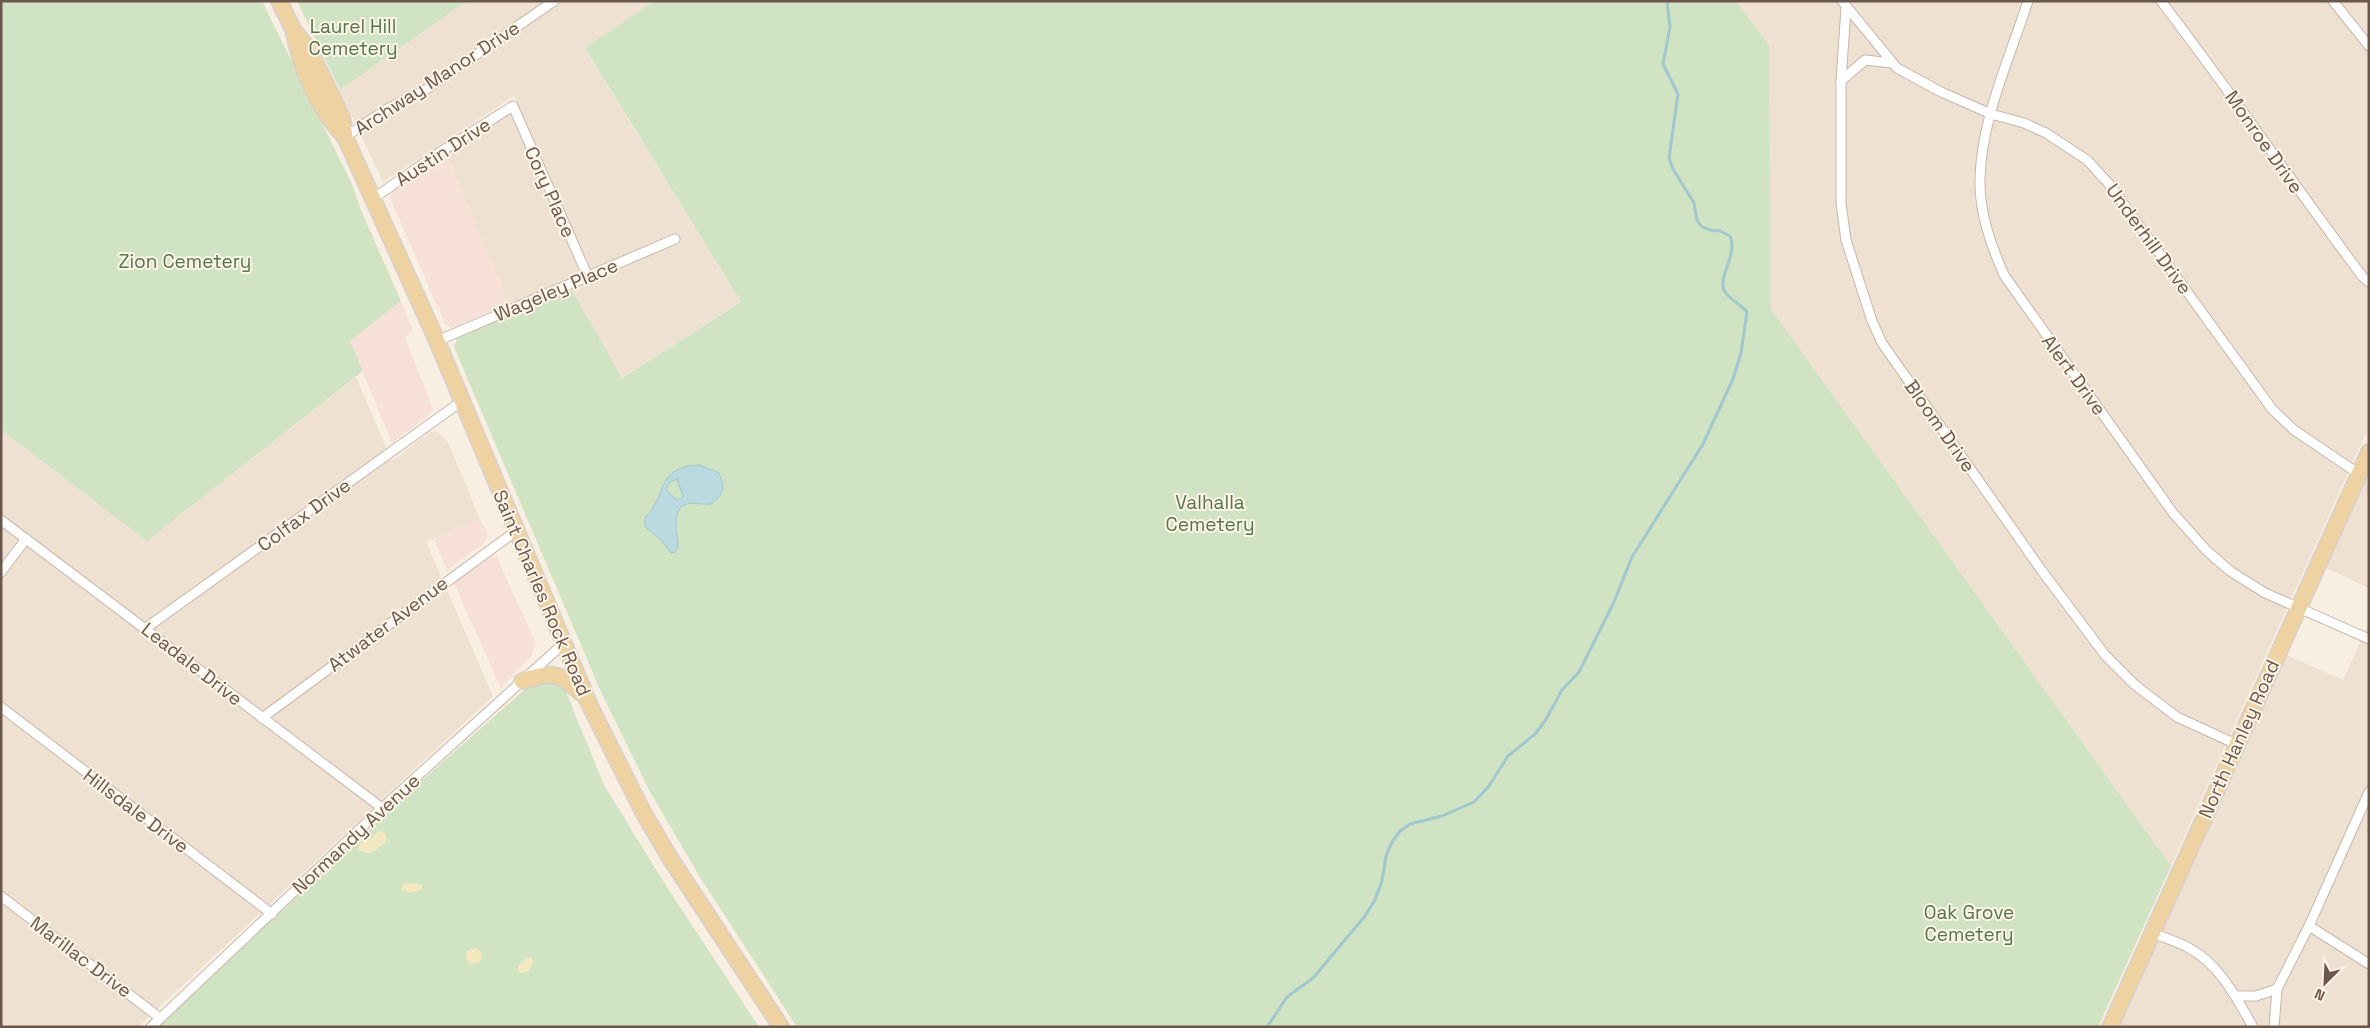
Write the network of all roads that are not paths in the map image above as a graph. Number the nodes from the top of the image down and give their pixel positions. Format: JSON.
{"nodes":[{"id":1,"x":279,"y":1,"type":"edge"},
{"id":2,"x":554,"y":1,"type":"edge"},
{"id":3,"x":2028,"y":1,"type":"edge"},
{"id":4,"x":2160,"y":1,"type":"edge"},
{"id":5,"x":2332,"y":1,"type":"edge"},
{"id":6,"x":1844,"y":5,"type":"edge"},
{"id":7,"x":2369,"y":46,"type":"edge"},
{"id":8,"x":1892,"y":63,"type":"junction"},
{"id":9,"x":1841,"y":81,"type":"junction"},
{"id":10,"x":513,"y":106,"type":"joint"},
{"id":11,"x":1991,"y":114,"type":"junction"},
{"id":12,"x":345,"y":138,"type":"junction"},
{"id":13,"x":374,"y":198,"type":"junction"},
{"id":14,"x":675,"y":239,"type":"dead end"},
{"id":15,"x":588,"y":277,"type":"junction"},
{"id":16,"x":2369,"y":282,"type":"edge"},
{"id":17,"x":437,"y":341,"type":"junction"},
{"id":18,"x":462,"y":402,"type":"junction"},
{"id":19,"x":2369,"y":452,"type":"edge"},
{"id":20,"x":2359,"y":474,"type":"junction"},
{"id":21,"x":1,"y":520,"type":"edge"},
{"id":22,"x":516,"y":531,"type":"junction"},
{"id":23,"x":26,"y":539,"type":"junction"},
{"id":24,"x":1,"y":572,"type":"edge"},
{"id":25,"x":2298,"y":608,"type":"junction"},
{"id":26,"x":146,"y":628,"type":"junction"},
{"id":27,"x":2369,"y":639,"type":"edge"},
{"id":28,"x":564,"y":643,"type":"junction"},
{"id":29,"x":522,"y":681,"type":"junction"},
{"id":30,"x":586,"y":697,"type":"junction"},
{"id":31,"x":1,"y":707,"type":"edge"},
{"id":32,"x":262,"y":718,"type":"junction"},
{"id":33,"x":2236,"y":744,"type":"junction"},
{"id":34,"x":2369,"y":792,"type":"edge"},
{"id":35,"x":382,"y":808,"type":"junction"},
{"id":36,"x":1,"y":896,"type":"edge"},
{"id":37,"x":272,"y":914,"type":"junction"},
{"id":38,"x":2309,"y":926,"type":"junction"},
{"id":39,"x":2153,"y":933,"type":"junction"},
{"id":40,"x":2369,"y":964,"type":"edge"},
{"id":41,"x":2277,"y":989,"type":"junction"},
{"id":42,"x":2236,"y":996,"type":"junction"},
{"id":43,"x":160,"y":1018,"type":"junction"},
{"id":44,"x":151,"y":1027,"type":"edge"},
{"id":45,"x":781,"y":1027,"type":"edge"},
{"id":46,"x":2110,"y":1027,"type":"edge"},
{"id":47,"x":2253,"y":1027,"type":"edge"},
{"id":48,"x":2274,"y":1027,"type":"edge"}],
"edges":[{"from":1,"to":12,"type":"main road","name":"Saint Charles Rock Road"},
{"from":2,"to":12,"type":"street","name":"Archway Manor Drive"},
{"from":3,"to":11,"type":"street","name":"Alert Drive"},
{"from":4,"to":16,"type":"street","name":"Monroe Drive"},
{"from":5,"to":7,"type":"street"},
{"from":6,"to":8,"type":"street","name":"Underhill Drive"},
{"from":6,"to":9,"type":"street","name":"Bloom Drive"},
{"from":8,"to":9,"type":"street","name":"Underhill Drive"},
{"from":8,"to":11,"type":"street","name":"Underhill Drive"},
{"from":9,"to":33,"type":"street","name":"Bloom Drive"},
{"from":10,"to":13,"type":"street","name":"Austin Drive"},
{"from":10,"to":15,"type":"street","name":"Cory Place"},
{"from":11,"to":20,"type":"street","name":"Underhill Drive"},
{"from":11,"to":25,"type":"street","name":"Alert Drive"},
{"from":12,"to":13,"type":"main road","name":"Saint Charles Rock Road"},
{"from":13,"to":17,"type":"main road","name":"Saint Charles Rock Road"},
{"from":14,"to":15,"type":"street","name":"Wageley Place"},
{"from":15,"to":17,"type":"street","name":"Wageley Place"},
{"from":17,"to":18,"type":"main road","name":"Saint Charles Rock Road"},
{"from":18,"to":22,"type":"main road","name":"Saint Charles Rock Road"},
{"from":18,"to":26,"type":"street","name":"Colfax Drive"},
{"from":19,"to":20,"type":"main road","name":"North Hanley Road"},
{"from":20,"to":25,"type":"main road","name":"North Hanley Road"},
{"from":21,"to":23,"type":"street","name":"Leadale Drive"},
{"from":22,"to":28,"type":"main road","name":"Saint Charles Rock Road"},
{"from":22,"to":32,"type":"street","name":"Atwater Avenue"},
{"from":23,"to":24,"type":"street"},
{"from":23,"to":26,"type":"street","name":"Leadale Drive"},
{"from":25,"to":27,"type":"street","name":"Alert Drive"},
{"from":25,"to":33,"type":"main road","name":"North Hanley Road"},
{"from":26,"to":32,"type":"street","name":"Leadale Drive"},
{"from":28,"to":29,"type":"street","name":"Normandy Avenue"},
{"from":28,"to":30,"type":"main road","name":"Saint Charles Rock Road"},
{"from":29,"to":30,"type":"main road"},
{"from":29,"to":35,"type":"street","name":"Normandy Avenue"},
{"from":30,"to":45,"type":"main road","name":"Saint Charles Rock Road"},
{"from":31,"to":37,"type":"street","name":"Hillsdale Drive"},
{"from":32,"to":35,"type":"street","name":"Leadale Drive"},
{"from":33,"to":39,"type":"main road","name":"North Hanley Road"},
{"from":34,"to":38,"type":"street"},
{"from":35,"to":37,"type":"street","name":"Normandy Avenue"},
{"from":36,"to":43,"type":"street","name":"Marillac Drive"},
{"from":37,"to":43,"type":"street","name":"Normandy Avenue"},
{"from":38,"to":40,"type":"street"},
{"from":38,"to":41,"type":"street"},
{"from":39,"to":42,"type":"street"},
{"from":39,"to":46,"type":"main road","name":"North Hanley Road"},
{"from":41,"to":42,"type":"street"},
{"from":41,"to":48,"type":"street"},
{"from":42,"to":47,"type":"street"},
{"from":43,"to":44,"type":"street","name":"Normandy Avenue"}]}
